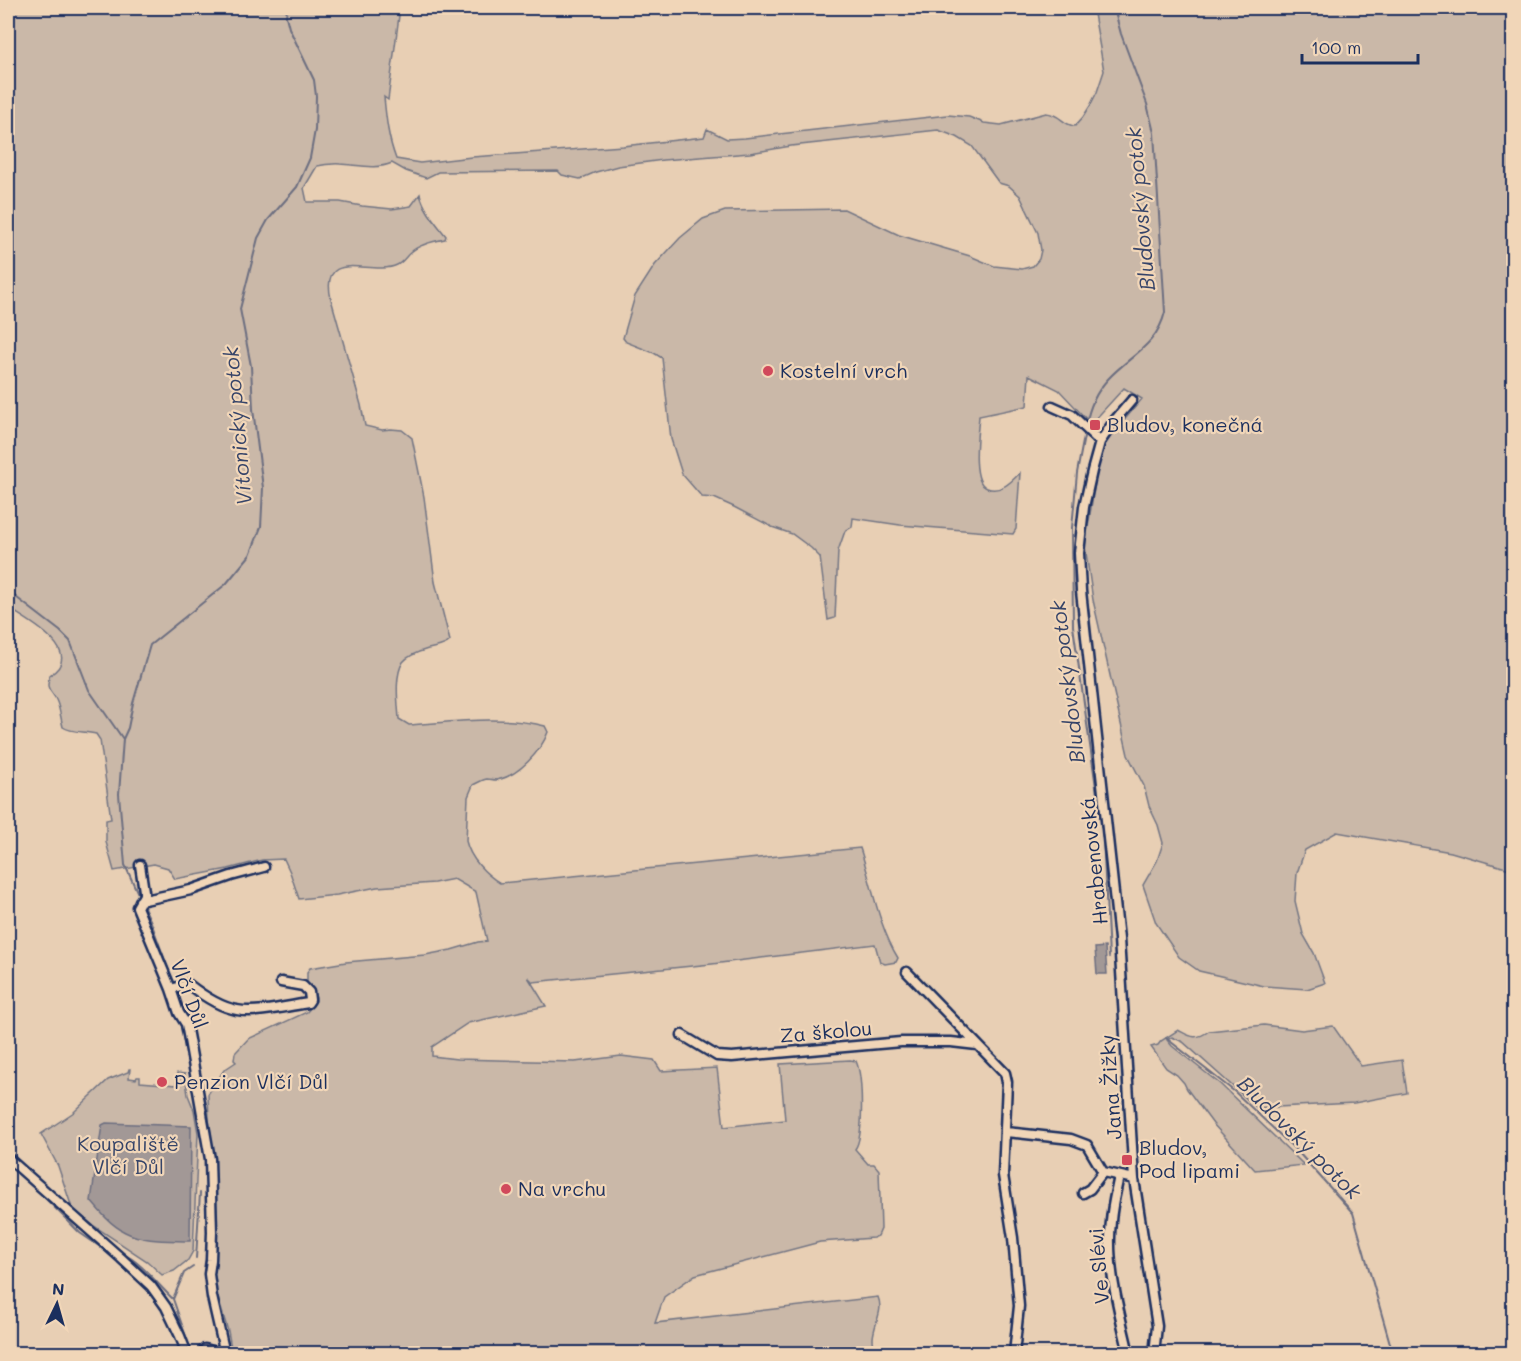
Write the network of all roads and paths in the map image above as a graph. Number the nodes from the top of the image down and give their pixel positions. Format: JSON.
{"nodes":[{"id":1,"x":1132,"y":400,"type":"dead end"},
{"id":2,"x":1052,"y":406,"type":"dead end"},
{"id":3,"x":1100,"y":442,"type":"junction"},
{"id":4,"x":140,"y":865,"type":"dead end"},
{"id":5,"x":264,"y":867,"type":"dead end"},
{"id":6,"x":140,"y":901,"type":"junction"},
{"id":7,"x":907,"y":972,"type":"dead end"},
{"id":8,"x":281,"y":982,"type":"dead end"},
{"id":9,"x":171,"y":989,"type":"junction"},
{"id":10,"x":1121,"y":993,"type":"joint"},
{"id":11,"x":682,"y":1035,"type":"dead end"},
{"id":12,"x":977,"y":1045,"type":"junction"},
{"id":13,"x":1006,"y":1132,"type":"junction"},
{"id":14,"x":8,"y":1158,"type":"edge"},
{"id":15,"x":1103,"y":1172,"type":"junction"},
{"id":16,"x":1119,"y":1176,"type":"junction"},
{"id":17,"x":1134,"y":1179,"type":"junction"},
{"id":18,"x":1083,"y":1192,"type":"dead end"},
{"id":19,"x":187,"y":1353,"type":"edge"},
{"id":20,"x":202,"y":1353,"type":"edge"},
{"id":21,"x":225,"y":1353,"type":"edge"},
{"id":22,"x":1014,"y":1353,"type":"edge"},
{"id":23,"x":1129,"y":1353,"type":"edge"},
{"id":24,"x":1154,"y":1353,"type":"edge"}],
"edges":[{"from":1,"to":3,"type":"street","name":"Hrabenovská"},
{"from":2,"to":3,"type":"street"},
{"from":3,"to":10,"type":"street","name":"Hrabenovská"},
{"from":4,"to":6,"type":"street","name":"Vlčí Důl"},
{"from":5,"to":6,"type":"street"},
{"from":6,"to":9,"type":"street","name":"Vlčí Důl"},
{"from":7,"to":12,"type":"street"},
{"from":8,"to":9,"type":"street"},
{"from":9,"to":21,"type":"street","name":"Vlčí Důl"},
{"from":10,"to":17,"type":"street","name":"Jana Žižky"},
{"from":11,"to":12,"type":"street","name":"Za školou"},
{"from":12,"to":13,"type":"street"},
{"from":13,"to":15,"type":"street"},
{"from":13,"to":22,"type":"street"},
{"from":14,"to":19,"type":"street"},
{"from":15,"to":16,"type":"street"},
{"from":15,"to":18,"type":"street"},
{"from":16,"to":17,"type":"street"},
{"from":16,"to":23,"type":"street","name":"Ve Slévi"},
{"from":17,"to":24,"type":"street","name":"Jana Žižky"},
{"from":20,"to":21,"type":"street"}]}
